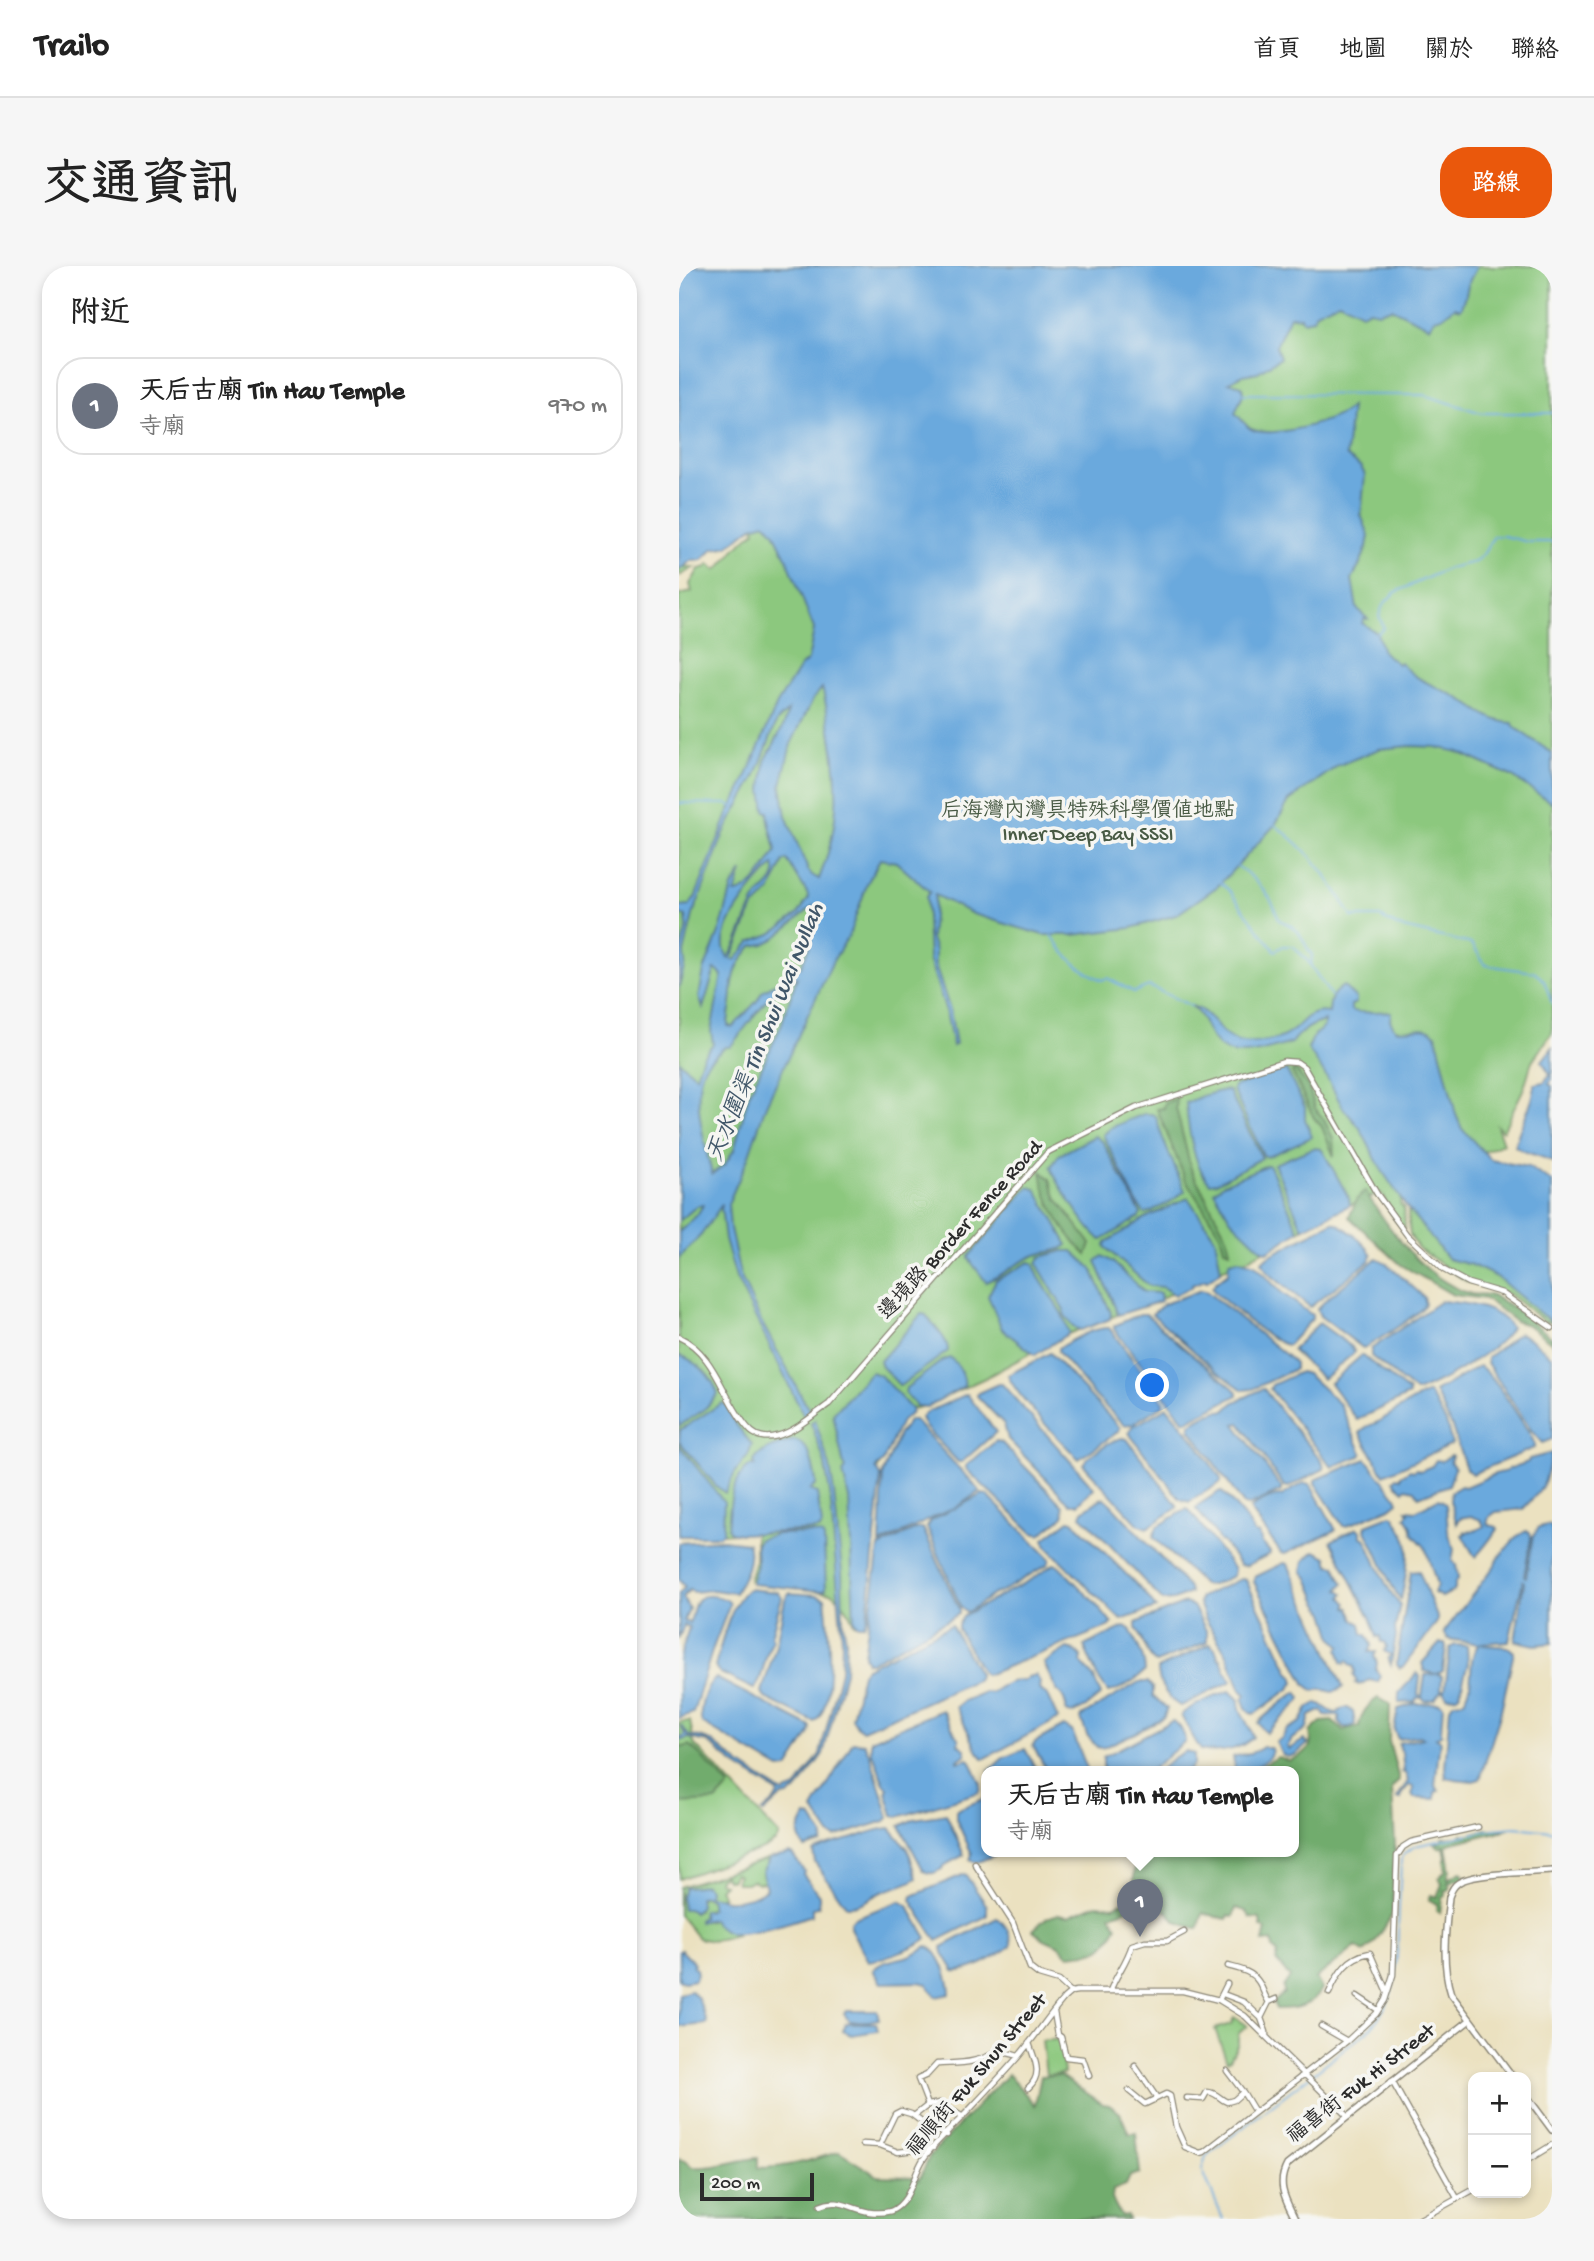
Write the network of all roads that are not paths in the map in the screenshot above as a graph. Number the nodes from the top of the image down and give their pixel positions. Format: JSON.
{"nodes":[{"id":1,"x":1552,"y":1328,"type":"edge"},
{"id":2,"x":679,"y":1338,"type":"edge"},
{"id":3,"x":1478,"y":1827,"type":"dead end"},
{"id":4,"x":975,"y":1864,"type":"dead end"},
{"id":5,"x":1552,"y":1871,"type":"edge"},
{"id":6,"x":1184,"y":1932,"type":"dead end"},
{"id":7,"x":1228,"y":1966,"type":"dead end"},
{"id":8,"x":1227,"y":1984,"type":"dead end"},
{"id":9,"x":1110,"y":1991,"type":"junction"},
{"id":10,"x":1072,"y":1992,"type":"junction"},
{"id":11,"x":1387,"y":1992,"type":"junction"},
{"id":12,"x":1329,"y":1993,"type":"dead end"},
{"id":13,"x":1223,"y":1994,"type":"junction"},
{"id":14,"x":1357,"y":1996,"type":"dead end"},
{"id":15,"x":1276,"y":1999,"type":"dead end"},
{"id":16,"x":1219,"y":2000,"type":"junction"},
{"id":17,"x":1269,"y":2002,"type":"junction"},
{"id":18,"x":1054,"y":2010,"type":"junction"},
{"id":19,"x":1378,"y":2010,"type":"junction"},
{"id":20,"x":1261,"y":2018,"type":"junction"},
{"id":21,"x":1470,"y":2020,"type":"junction"},
{"id":22,"x":1321,"y":2026,"type":"dead end"},
{"id":23,"x":1266,"y":2036,"type":"junction"},
{"id":24,"x":1347,"y":2041,"type":"junction"},
{"id":25,"x":1029,"y":2043,"type":"junction"},
{"id":26,"x":1018,"y":2056,"type":"junction"},
{"id":27,"x":1135,"y":2067,"type":"dead end"},
{"id":28,"x":1227,"y":2071,"type":"dead end"},
{"id":29,"x":1509,"y":2072,"type":"edge"},
{"id":30,"x":1304,"y":2074,"type":"junction"},
{"id":31,"x":1089,"y":2076,"type":"dead end"},
{"id":32,"x":1392,"y":2081,"type":"junction"},
{"id":33,"x":1028,"y":2088,"type":"dead end"},
{"id":34,"x":1129,"y":2091,"type":"dead end"},
{"id":35,"x":1243,"y":2092,"type":"junction"},
{"id":36,"x":1157,"y":2098,"type":"junction"},
{"id":37,"x":1187,"y":2098,"type":"dead end"},
{"id":38,"x":1531,"y":2102,"type":"edge"},
{"id":39,"x":928,"y":2105,"type":"junction"},
{"id":40,"x":1255,"y":2112,"type":"junction"},
{"id":41,"x":914,"y":2116,"type":"junction"},
{"id":42,"x":1347,"y":2116,"type":"junction"},
{"id":43,"x":963,"y":2117,"type":"junction"},
{"id":44,"x":1552,"y":2130,"type":"edge"},
{"id":45,"x":947,"y":2135,"type":"junction"},
{"id":46,"x":863,"y":2144,"type":"dead end"},
{"id":47,"x":880,"y":2145,"type":"junction"},
{"id":48,"x":1552,"y":2145,"type":"edge"},
{"id":49,"x":933,"y":2148,"type":"junction"},
{"id":50,"x":1531,"y":2158,"type":"edge"},
{"id":51,"x":1468,"y":2192,"type":"edge"},
{"id":52,"x":1457,"y":2198,"type":"junction"},
{"id":53,"x":820,"y":2206,"type":"dead end"},
{"id":54,"x":1294,"y":2219,"type":"edge"},
{"id":55,"x":1420,"y":2219,"type":"edge"}],
"edges":[{"from":1,"to":2,"type":"street","name":"邊境路 Border Fence Road"},
{"from":3,"to":11,"type":"street"},
{"from":4,"to":10,"type":"street"},
{"from":5,"to":21,"type":"street"},
{"from":6,"to":9,"type":"street"},
{"from":7,"to":17,"type":"street"},
{"from":8,"to":13,"type":"street"},
{"from":9,"to":10,"type":"street","name":"福順街 Fuk Shun Street"},
{"from":9,"to":16,"type":"street","name":"福順街 Fuk Shun Street"},
{"from":10,"to":18,"type":"street","name":"福順街 Fuk Shun Street"},
{"from":11,"to":12,"type":"street"},
{"from":11,"to":19,"type":"street"},
{"from":13,"to":16,"type":"street"},
{"from":13,"to":20,"type":"street"},
{"from":14,"to":19,"type":"street"},
{"from":15,"to":17,"type":"street"},
{"from":16,"to":23,"type":"street","name":"福順街 Fuk Shun Street"},
{"from":17,"to":20,"type":"street"},
{"from":18,"to":25,"type":"street","name":"福順街 Fuk Shun Street"},
{"from":18,"to":31,"type":"street"},
{"from":19,"to":24,"type":"street"},
{"from":20,"to":23,"type":"street"},
{"from":21,"to":29,"type":"street"},
{"from":21,"to":32,"type":"street","name":"福喜街 Fuk Hi Street"},
{"from":22,"to":24,"type":"street"},
{"from":23,"to":30,"type":"street","name":"福順街 Fuk Shun Street"},
{"from":24,"to":30,"type":"street"},
{"from":25,"to":26,"type":"street","name":"福順街 Fuk Shun Street"},
{"from":25,"to":33,"type":"street"},
{"from":26,"to":39,"type":"street"},
{"from":26,"to":43,"type":"street","name":"福順街 Fuk Shun Street"},
{"from":27,"to":36,"type":"street"},
{"from":28,"to":35,"type":"street"},
{"from":30,"to":40,"type":"street"},
{"from":30,"to":42,"type":"street","name":"福順街 Fuk Shun Street"},
{"from":32,"to":42,"type":"street","name":"福喜街 Fuk Hi Street"},
{"from":32,"to":52,"type":"street"},
{"from":34,"to":36,"type":"street"},
{"from":35,"to":37,"type":"street"},
{"from":35,"to":40,"type":"street"},
{"from":36,"to":40,"type":"street"},
{"from":38,"to":44,"type":"street"},
{"from":39,"to":41,"type":"street"},
{"from":39,"to":43,"type":"street"},
{"from":41,"to":45,"type":"street"},
{"from":41,"to":47,"type":"street"},
{"from":42,"to":54,"type":"street","name":"福喜街 Fuk Hi Street"},
{"from":43,"to":45,"type":"street","name":"福順街 Fuk Shun Street"},
{"from":45,"to":49,"type":"street","name":"福順街 Fuk Shun Street"},
{"from":46,"to":47,"type":"street"},
{"from":47,"to":49,"type":"street"},
{"from":48,"to":50,"type":"street"},
{"from":49,"to":53,"type":"street","name":"福順街 Fuk Shun Street"},
{"from":51,"to":52,"type":"street"},
{"from":52,"to":55,"type":"street"}]}
